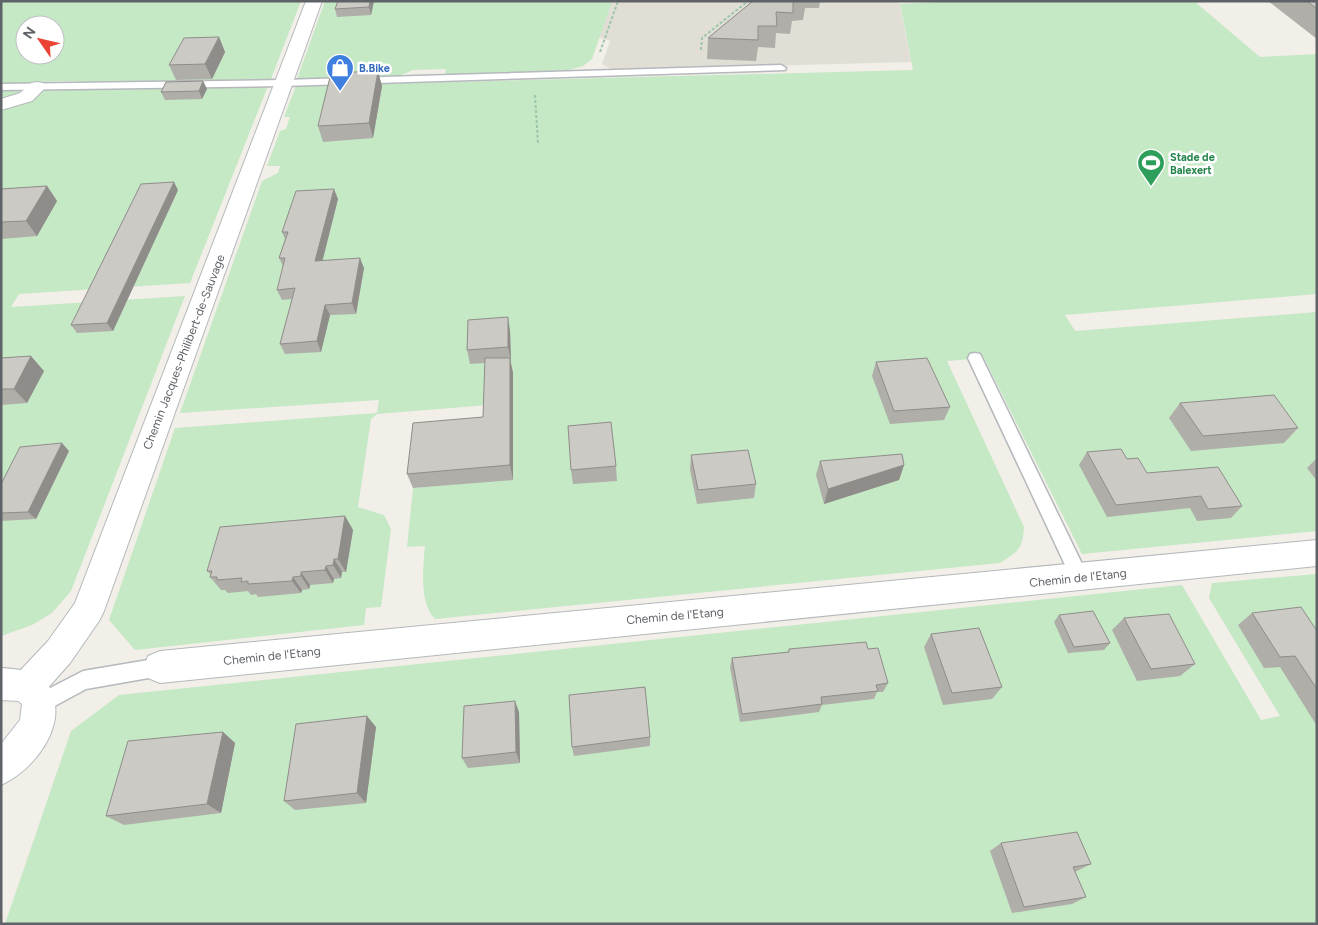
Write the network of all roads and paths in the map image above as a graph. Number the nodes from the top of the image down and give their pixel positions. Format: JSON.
{"nodes":[{"id":1,"x":314,"y":1,"type":"edge"},
{"id":2,"x":618,"y":1,"type":"edge"},
{"id":3,"x":748,"y":1,"type":"edge"},
{"id":4,"x":781,"y":68,"type":"dead end"},
{"id":5,"x":698,"y":71,"type":"junction"},
{"id":6,"x":592,"y":74,"type":"junction"},
{"id":7,"x":533,"y":76,"type":"junction"},
{"id":8,"x":283,"y":82,"type":"junction"},
{"id":9,"x":1,"y":87,"type":"edge"},
{"id":10,"x":37,"y":87,"type":"junction"},
{"id":11,"x":1,"y":105,"type":"edge"},
{"id":12,"x":538,"y":144,"type":"dead end"},
{"id":13,"x":975,"y":358,"type":"dead end"},
{"id":14,"x":1317,"y":553,"type":"edge"},
{"id":15,"x":1080,"y":578,"type":"junction"},
{"id":16,"x":160,"y":667,"type":"joint"},
{"id":17,"x":23,"y":692,"type":"edge"},
{"id":18,"x":1,"y":767,"type":"edge"}],
"edges":[{"from":1,"to":8,"type":"street","name":"Chemin Jacques-Philibert-de-Sauvage"},
{"from":2,"to":6,"type":"path"},
{"from":3,"to":5,"type":"path"},
{"from":4,"to":5,"type":"lane"},
{"from":5,"to":6,"type":"lane"},
{"from":6,"to":7,"type":"lane"},
{"from":7,"to":8,"type":"lane"},
{"from":7,"to":12,"type":"path"},
{"from":8,"to":10,"type":"lane"},
{"from":8,"to":17,"type":"street","name":"Chemin Jacques-Philibert-de-Sauvage"},
{"from":9,"to":10,"type":"lane"},
{"from":10,"to":11,"type":"street"},
{"from":13,"to":15,"type":"lane"},
{"from":14,"to":15,"type":"street","name":"Chemin de l'Etang"},
{"from":15,"to":16,"type":"street","name":"Chemin de l'Etang"},
{"from":16,"to":17,"type":"lane","name":"Chemin de l'Etang"},
{"from":17,"to":18,"type":"street"}]}
